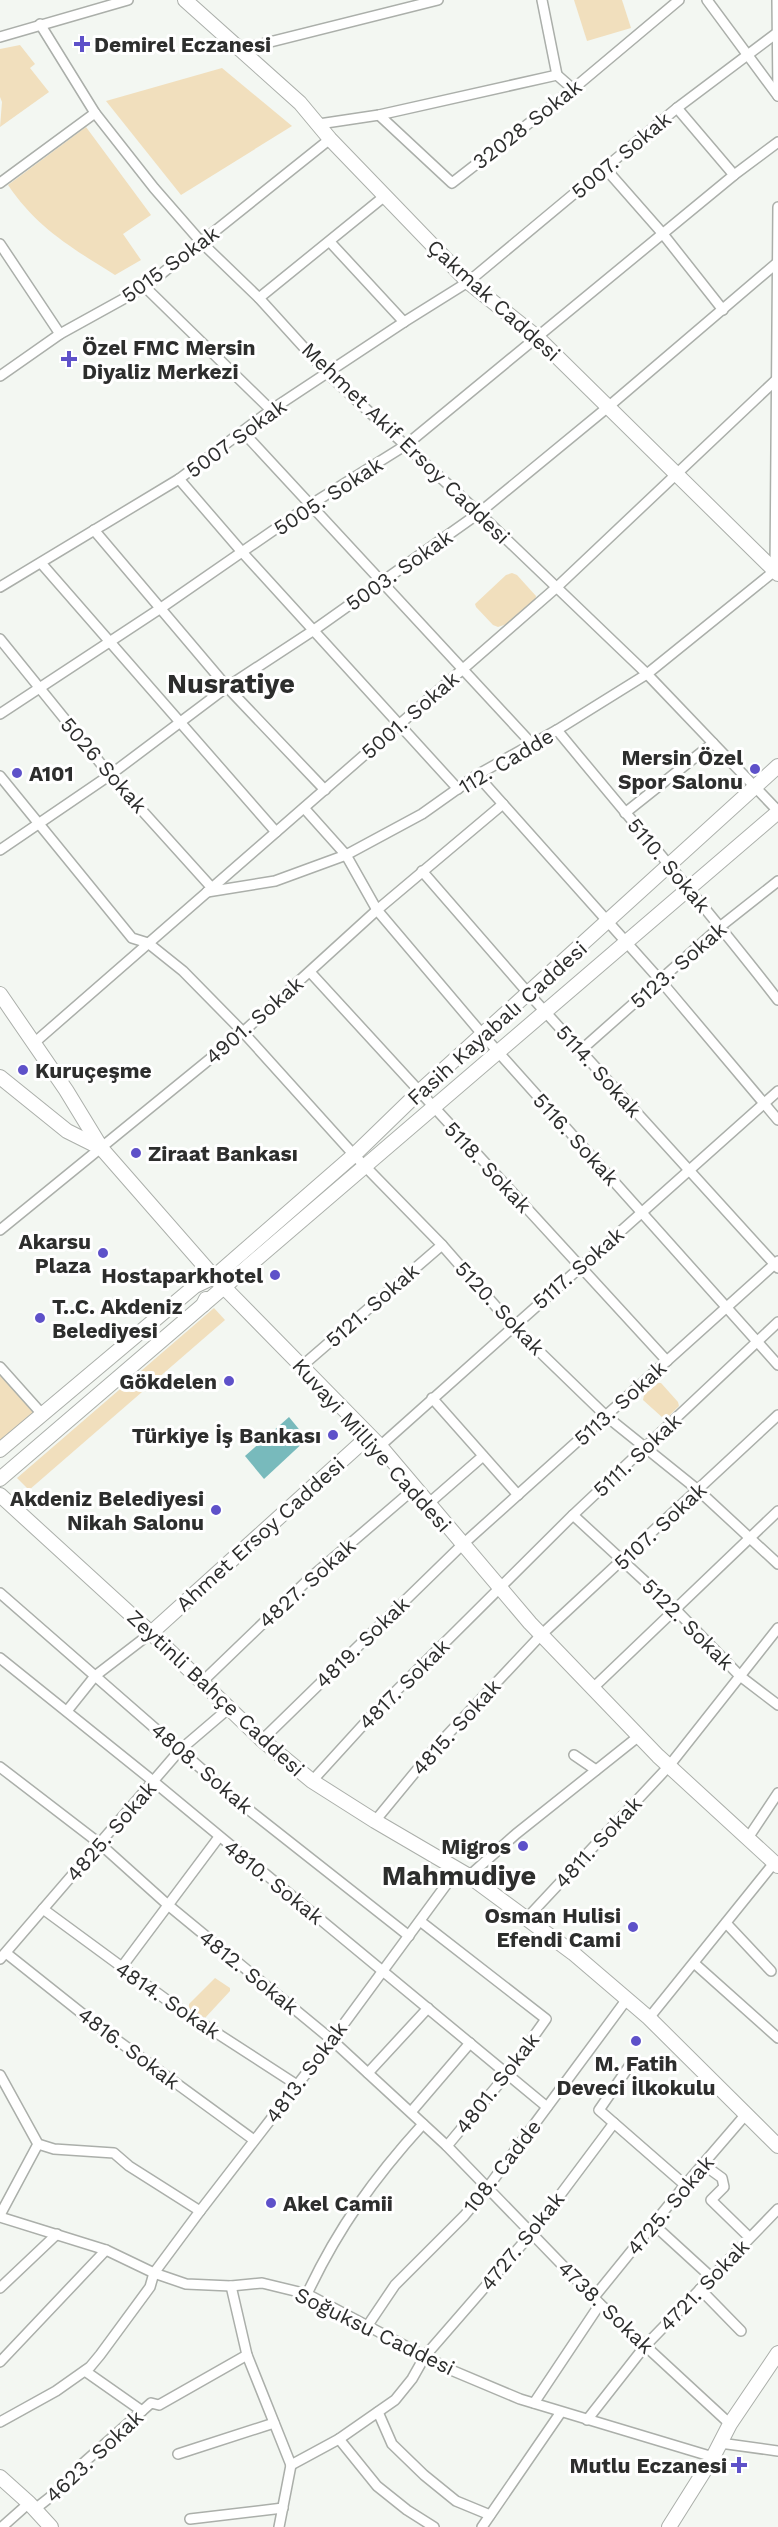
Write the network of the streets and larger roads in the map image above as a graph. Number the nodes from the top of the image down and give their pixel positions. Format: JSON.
{"nodes":[{"id":1,"x":128,"y":0,"type":"edge"},
{"id":2,"x":185,"y":0,"type":"edge"},
{"id":3,"x":438,"y":0,"type":"edge"},
{"id":4,"x":542,"y":0,"type":"edge"},
{"id":5,"x":679,"y":0,"type":"edge"},
{"id":6,"x":707,"y":0,"type":"edge"},
{"id":7,"x":777,"y":0,"type":"edge"},
{"id":8,"x":40,"y":24,"type":"junction"},
{"id":9,"x":778,"y":32,"type":"edge"},
{"id":10,"x":0,"y":37,"type":"edge"},
{"id":11,"x":238,"y":50,"type":"junction"},
{"id":12,"x":748,"y":54,"type":"junction"},
{"id":13,"x":557,"y":75,"type":"junction"},
{"id":14,"x":573,"y":89,"type":"junction"},
{"id":15,"x":778,"y":96,"type":"edge"},
{"id":16,"x":677,"y":108,"type":"junction"},
{"id":17,"x":95,"y":113,"type":"junction"},
{"id":18,"x":379,"y":115,"type":"junction"},
{"id":19,"x":319,"y":124,"type":"junction"},
{"id":20,"x":330,"y":139,"type":"junction"},
{"id":21,"x":778,"y":142,"type":"edge"},
{"id":22,"x":605,"y":168,"type":"junction"},
{"id":23,"x":734,"y":175,"type":"junction"},
{"id":24,"x":0,"y":183,"type":"edge"},
{"id":25,"x":386,"y":195,"type":"junction"},
{"id":26,"x":778,"y":207,"type":"edge"},
{"id":27,"x":663,"y":234,"type":"junction"},
{"id":28,"x":330,"y":242,"type":"junction"},
{"id":29,"x":202,"y":243,"type":"junction"},
{"id":30,"x":0,"y":244,"type":"edge"},
{"id":31,"x":778,"y":263,"type":"edge"},
{"id":32,"x":468,"y":282,"type":"junction"},
{"id":33,"x":145,"y":287,"type":"junction"},
{"id":34,"x":259,"y":298,"type":"junction"},
{"id":35,"x":723,"y":310,"type":"junction"},
{"id":36,"x":404,"y":322,"type":"junction"},
{"id":37,"x":60,"y":334,"type":"junction"},
{"id":38,"x":537,"y":337,"type":"junction"},
{"id":39,"x":328,"y":374,"type":"junction"},
{"id":40,"x":0,"y":376,"type":"edge"},
{"id":41,"x":778,"y":378,"type":"edge"},
{"id":42,"x":608,"y":407,"type":"junction"},
{"id":43,"x":271,"y":410,"type":"junction"},
{"id":44,"x":243,"y":432,"type":"junction"},
{"id":45,"x":406,"y":445,"type":"junction"},
{"id":46,"x":677,"y":475,"type":"junction"},
{"id":47,"x":179,"y":479,"type":"junction"},
{"id":48,"x":310,"y":505,"type":"junction"},
{"id":49,"x":479,"y":513,"type":"junction"},
{"id":50,"x":94,"y":530,"type":"junction"},
{"id":51,"x":242,"y":552,"type":"junction"},
{"id":52,"x":41,"y":563,"type":"junction"},
{"id":53,"x":777,"y":571,"type":"edge"},
{"id":54,"x":382,"y":581,"type":"junction"},
{"id":55,"x":0,"y":587,"type":"edge"},
{"id":56,"x":557,"y":588,"type":"junction"},
{"id":57,"x":161,"y":608,"type":"junction"},
{"id":58,"x":314,"y":630,"type":"junction"},
{"id":59,"x":0,"y":639,"type":"edge"},
{"id":60,"x":110,"y":640,"type":"junction"},
{"id":61,"x":464,"y":668,"type":"junction"},
{"id":62,"x":647,"y":674,"type":"junction"},
{"id":63,"x":38,"y":687,"type":"junction"},
{"id":64,"x":227,"y":687,"type":"junction"},
{"id":65,"x":0,"y":714,"type":"edge"},
{"id":66,"x":180,"y":724,"type":"junction"},
{"id":67,"x":399,"y":725,"type":"junction"},
{"id":68,"x":557,"y":730,"type":"junction"},
{"id":69,"x":713,"y":742,"type":"junction"},
{"id":70,"x":532,"y":744,"type":"junction"},
{"id":71,"x":778,"y":766,"type":"edge"},
{"id":72,"x":110,"y":775,"type":"junction"},
{"id":73,"x":477,"y":775,"type":"junction"},
{"id":74,"x":0,"y":776,"type":"edge"},
{"id":75,"x":756,"y":787,"type":"junction"},
{"id":76,"x":458,"y":789,"type":"junction"},
{"id":77,"x":325,"y":790,"type":"junction"},
{"id":78,"x":502,"y":804,"type":"junction"},
{"id":79,"x":304,"y":808,"type":"junction"},
{"id":80,"x":778,"y":811,"type":"edge"},
{"id":81,"x":625,"y":813,"type":"junction"},
{"id":82,"x":39,"y":823,"type":"junction"},
{"id":83,"x":276,"y":832,"type":"junction"},
{"id":84,"x":0,"y":850,"type":"edge"},
{"id":85,"x":346,"y":855,"type":"junction"},
{"id":86,"x":669,"y":867,"type":"junction"},
{"id":87,"x":422,"y":871,"type":"junction"},
{"id":88,"x":778,"y":880,"type":"edge"},
{"id":89,"x":688,"y":889,"type":"junction"},
{"id":90,"x":209,"y":890,"type":"junction"},
{"id":91,"x":377,"y":910,"type":"junction"},
{"id":92,"x":608,"y":922,"type":"junction"},
{"id":93,"x":721,"y":926,"type":"junction"},
{"id":94,"x":148,"y":943,"type":"junction"},
{"id":95,"x":626,"y":943,"type":"junction"},
{"id":96,"x":310,"y":972,"type":"junction"},
{"id":97,"x":660,"y":981,"type":"junction"},
{"id":98,"x":0,"y":994,"type":"edge"},
{"id":99,"x":529,"y":994,"type":"junction"},
{"id":100,"x":778,"y":1000,"type":"edge"},
{"id":101,"x":545,"y":1012,"type":"junction"},
{"id":102,"x":243,"y":1032,"type":"junction"},
{"id":103,"x":483,"y":1035,"type":"junction"},
{"id":104,"x":34,"y":1043,"type":"junction"},
{"id":105,"x":580,"y":1051,"type":"junction"},
{"id":106,"x":499,"y":1052,"type":"junction"},
{"id":107,"x":0,"y":1077,"type":"edge"},
{"id":108,"x":778,"y":1090,"type":"edge"},
{"id":109,"x":419,"y":1092,"type":"junction"},
{"id":110,"x":765,"y":1103,"type":"junction"},
{"id":111,"x":434,"y":1108,"type":"junction"},
{"id":112,"x":778,"y":1120,"type":"edge"},
{"id":113,"x":102,"y":1149,"type":"junction"},
{"id":114,"x":354,"y":1155,"type":"junction"},
{"id":115,"x":366,"y":1166,"type":"junction"},
{"id":116,"x":689,"y":1170,"type":"junction"},
{"id":117,"x":641,"y":1212,"type":"junction"},
{"id":118,"x":0,"y":1230,"type":"edge"},
{"id":119,"x":442,"y":1245,"type":"junction"},
{"id":120,"x":777,"y":1264,"type":"edge"},
{"id":121,"x":581,"y":1265,"type":"junction"},
{"id":122,"x":214,"y":1277,"type":"junction"},
{"id":123,"x":224,"y":1288,"type":"junction"},
{"id":124,"x":203,"y":1305,"type":"junction"},
{"id":125,"x":726,"y":1309,"type":"junction"},
{"id":126,"x":778,"y":1322,"type":"edge"},
{"id":127,"x":513,"y":1326,"type":"junction"},
{"id":128,"x":756,"y":1341,"type":"junction"},
{"id":129,"x":667,"y":1361,"type":"junction"},
{"id":130,"x":778,"y":1365,"type":"edge"},
{"id":131,"x":302,"y":1366,"type":"junction"},
{"id":132,"x":0,"y":1367,"type":"edge"},
{"id":133,"x":432,"y":1398,"type":"junction"},
{"id":134,"x":42,"y":1414,"type":"junction"},
{"id":135,"x":778,"y":1415,"type":"edge"},
{"id":136,"x":606,"y":1416,"type":"junction"},
{"id":137,"x":369,"y":1436,"type":"junction"},
{"id":138,"x":380,"y":1446,"type":"junction"},
{"id":139,"x":647,"y":1448,"type":"junction"},
{"id":140,"x":0,"y":1450,"type":"edge"},
{"id":141,"x":483,"y":1456,"type":"junction"},
{"id":142,"x":0,"y":1479,"type":"edge"},
{"id":143,"x":415,"y":1488,"type":"junction"},
{"id":144,"x":698,"y":1490,"type":"junction"},
{"id":145,"x":0,"y":1495,"type":"edge"},
{"id":146,"x":518,"y":1495,"type":"junction"},
{"id":147,"x":428,"y":1504,"type":"junction"},
{"id":148,"x":778,"y":1510,"type":"edge"},
{"id":149,"x":573,"y":1515,"type":"junction"},
{"id":150,"x":748,"y":1538,"type":"junction"},
{"id":151,"x":462,"y":1545,"type":"junction"},
{"id":152,"x":623,"y":1561,"type":"junction"},
{"id":153,"x":778,"y":1564,"type":"edge"},
{"id":154,"x":498,"y":1589,"type":"junction"},
{"id":155,"x":0,"y":1593,"type":"edge"},
{"id":156,"x":675,"y":1609,"type":"junction"},
{"id":157,"x":778,"y":1628,"type":"edge"},
{"id":158,"x":151,"y":1633,"type":"junction"},
{"id":159,"x":541,"y":1635,"type":"junction"},
{"id":160,"x":0,"y":1658,"type":"edge"},
{"id":161,"x":96,"y":1676,"type":"junction"},
{"id":162,"x":740,"y":1676,"type":"junction"},
{"id":163,"x":202,"y":1682,"type":"junction"},
{"id":164,"x":593,"y":1688,"type":"junction"},
{"id":165,"x":778,"y":1705,"type":"edge"},
{"id":166,"x":228,"y":1708,"type":"junction"},
{"id":167,"x":67,"y":1711,"type":"junction"},
{"id":168,"x":639,"y":1736,"type":"junction"},
{"id":169,"x":262,"y":1740,"type":"junction"},
{"id":170,"x":180,"y":1750,"type":"junction"},
{"id":171,"x":574,"y":1755,"type":"dead end"},
{"id":172,"x":669,"y":1766,"type":"junction"},
{"id":173,"x":0,"y":1767,"type":"edge"},
{"id":174,"x":596,"y":1770,"type":"junction"},
{"id":175,"x":153,"y":1781,"type":"junction"},
{"id":176,"x":312,"y":1781,"type":"junction"},
{"id":177,"x":778,"y":1793,"type":"edge"},
{"id":178,"x":375,"y":1821,"type":"junction"},
{"id":179,"x":219,"y":1837,"type":"junction"},
{"id":180,"x":748,"y":1838,"type":"junction"},
{"id":181,"x":99,"y":1844,"type":"junction"},
{"id":182,"x":776,"y":1864,"type":"edge"},
{"id":183,"x":463,"y":1873,"type":"junction"},
{"id":184,"x":168,"y":1905,"type":"junction"},
{"id":185,"x":43,"y":1909,"type":"junction"},
{"id":186,"x":527,"y":1918,"type":"junction"},
{"id":187,"x":420,"y":1921,"type":"junction"},
{"id":188,"x":726,"y":1923,"type":"junction"},
{"id":189,"x":409,"y":1936,"type":"junction"},
{"id":190,"x":3,"y":1956,"type":"edge"},
{"id":191,"x":694,"y":1963,"type":"junction"},
{"id":192,"x":121,"y":1968,"type":"junction"},
{"id":193,"x":383,"y":1971,"type":"junction"},
{"id":194,"x":771,"y":1971,"type":"dead end"},
{"id":195,"x":627,"y":1999,"type":"junction"},
{"id":196,"x":428,"y":2008,"type":"junction"},
{"id":197,"x":649,"y":2018,"type":"junction"},
{"id":198,"x":778,"y":2038,"type":"edge"},
{"id":199,"x":332,"y":2040,"type":"junction"},
{"id":200,"x":470,"y":2043,"type":"junction"},
{"id":201,"x":630,"y":2065,"type":"dead end"},
{"id":202,"x":368,"y":2073,"type":"junction"},
{"id":203,"x":507,"y":2074,"type":"junction"},
{"id":204,"x":0,"y":2075,"type":"edge"},
{"id":205,"x":297,"y":2085,"type":"junction"},
{"id":206,"x":547,"y":2107,"type":"junction"},
{"id":207,"x":411,"y":2112,"type":"junction"},
{"id":208,"x":747,"y":2114,"type":"junction"},
{"id":209,"x":614,"y":2123,"type":"junction"},
{"id":210,"x":423,"y":2124,"type":"junction"},
{"id":211,"x":254,"y":2140,"type":"junction"},
{"id":212,"x":38,"y":2144,"type":"junction"},
{"id":213,"x":447,"y":2146,"type":"junction"},
{"id":214,"x":778,"y":2146,"type":"edge"},
{"id":215,"x":704,"y":2165,"type":"junction"},
{"id":216,"x":685,"y":2185,"type":"junction"},
{"id":217,"x":488,"y":2187,"type":"junction"},
{"id":218,"x":778,"y":2209,"type":"edge"},
{"id":219,"x":200,"y":2211,"type":"junction"},
{"id":220,"x":0,"y":2216,"type":"edge"},
{"id":221,"x":653,"y":2224,"type":"junction"},
{"id":222,"x":57,"y":2234,"type":"junction"},
{"id":223,"x":531,"y":2234,"type":"junction"},
{"id":224,"x":749,"y":2237,"type":"junction"},
{"id":225,"x":106,"y":2250,"type":"junction"},
{"id":226,"x":154,"y":2273,"type":"junction"},
{"id":227,"x":711,"y":2277,"type":"junction"},
{"id":228,"x":231,"y":2286,"type":"junction"},
{"id":229,"x":0,"y":2288,"type":"edge"},
{"id":230,"x":700,"y":2289,"type":"junction"},
{"id":231,"x":307,"y":2294,"type":"junction"},
{"id":232,"x":597,"y":2300,"type":"junction"},
{"id":233,"x":368,"y":2325,"type":"junction"},
{"id":234,"x":741,"y":2331,"type":"dead end"},
{"id":235,"x":645,"y":2346,"type":"junction"},
{"id":236,"x":778,"y":2353,"type":"edge"},
{"id":237,"x":247,"y":2355,"type":"junction"},
{"id":238,"x":425,"y":2356,"type":"junction"},
{"id":239,"x":0,"y":2362,"type":"edge"},
{"id":240,"x":85,"y":2371,"type":"junction"},
{"id":241,"x":534,"y":2403,"type":"junction"},
{"id":242,"x":142,"y":2411,"type":"junction"},
{"id":243,"x":378,"y":2412,"type":"junction"},
{"id":244,"x":561,"y":2412,"type":"junction"},
{"id":245,"x":587,"y":2420,"type":"junction"},
{"id":246,"x":0,"y":2422,"type":"edge"},
{"id":247,"x":274,"y":2423,"type":"junction"},
{"id":248,"x":729,"y":2424,"type":"junction"},
{"id":249,"x":339,"y":2439,"type":"junction"},
{"id":250,"x":720,"y":2444,"type":"junction"},
{"id":251,"x":778,"y":2451,"type":"edge"},
{"id":252,"x":178,"y":2454,"type":"dead end"},
{"id":253,"x":713,"y":2457,"type":"junction"},
{"id":254,"x":291,"y":2465,"type":"junction"},
{"id":255,"x":0,"y":2477,"type":"edge"},
{"id":256,"x":32,"y":2506,"type":"junction"},
{"id":257,"x":283,"y":2508,"type":"junction"},
{"id":258,"x":490,"y":2515,"type":"junction"},
{"id":259,"x":190,"y":2519,"type":"dead end"},
{"id":260,"x":2,"y":2527,"type":"edge"},
{"id":261,"x":51,"y":2527,"type":"edge"},
{"id":262,"x":279,"y":2527,"type":"edge"},
{"id":263,"x":432,"y":2527,"type":"edge"},
{"id":264,"x":482,"y":2527,"type":"edge"},
{"id":265,"x":669,"y":2527,"type":"edge"}],
"edges":[{"from":1,"to":8,"type":"street"},
{"from":2,"to":11,"type":"street","name":"Çakmak Caddesi"},
{"from":3,"to":11,"type":"street"},
{"from":4,"to":13,"type":"street"},
{"from":5,"to":14,"type":"street","name":"32028 Sokak"},
{"from":6,"to":12,"type":"street"},
{"from":7,"to":9,"type":"street"},
{"from":8,"to":10,"type":"street"},
{"from":8,"to":17,"type":"street","name":"Mehmet Akif Ersoy Caddesi"},
{"from":9,"to":12,"type":"street","name":"5007. Sokak"},
{"from":9,"to":15,"type":"street"},
{"from":11,"to":19,"type":"street","name":"Çakmak Caddesi"},
{"from":12,"to":15,"type":"street"},
{"from":12,"to":16,"type":"street","name":"5007. Sokak"},
{"from":13,"to":14,"type":"street"},
{"from":13,"to":18,"type":"street"},
{"from":14,"to":18,"type":"street","name":"32028 Sokak"},
{"from":16,"to":22,"type":"street","name":"5007. Sokak"},
{"from":16,"to":23,"type":"street"},
{"from":17,"to":24,"type":"street"},
{"from":17,"to":29,"type":"street","name":"Mehmet Akif Ersoy Caddesi"},
{"from":18,"to":19,"type":"street"},
{"from":19,"to":20,"type":"street","name":"Çakmak Caddesi"},
{"from":20,"to":25,"type":"street","name":"Çakmak Caddesi"},
{"from":20,"to":29,"type":"street","name":"5015 Sokak"},
{"from":21,"to":23,"type":"street","name":"5005. Sokak"},
{"from":22,"to":27,"type":"street"},
{"from":22,"to":32,"type":"street","name":"5007. Sokak"},
{"from":23,"to":27,"type":"street","name":"5005. Sokak"},
{"from":25,"to":28,"type":"street"},
{"from":25,"to":32,"type":"street","name":"Çakmak Caddesi"},
{"from":26,"to":31,"type":"street"},
{"from":27,"to":35,"type":"street"},
{"from":27,"to":38,"type":"street","name":"5005. Sokak"},
{"from":28,"to":34,"type":"street"},
{"from":28,"to":36,"type":"street"},
{"from":29,"to":33,"type":"street","name":"5015 Sokak"},
{"from":29,"to":34,"type":"street","name":"Mehmet Akif Ersoy Caddesi"},
{"from":30,"to":37,"type":"street"},
{"from":31,"to":35,"type":"street","name":"5003. Sokak"},
{"from":31,"to":41,"type":"street"},
{"from":32,"to":36,"type":"street","name":"5007 Sokak"},
{"from":32,"to":38,"type":"street","name":"Çakmak Caddesi"},
{"from":33,"to":37,"type":"street","name":"5015 Sokak"},
{"from":33,"to":43,"type":"street"},
{"from":34,"to":39,"type":"street","name":"Mehmet Akif Ersoy Caddesi"},
{"from":35,"to":42,"type":"street","name":"5003. Sokak"},
{"from":36,"to":39,"type":"street","name":"5007 Sokak"},
{"from":37,"to":40,"type":"street","name":"5015 Sokak"},
{"from":38,"to":42,"type":"street","name":"Çakmak Caddesi"},
{"from":38,"to":45,"type":"street","name":"5005. Sokak"},
{"from":39,"to":43,"type":"street","name":"5007 Sokak"},
{"from":39,"to":45,"type":"street","name":"Mehmet Akif Ersoy Caddesi"},
{"from":41,"to":46,"type":"street","name":"5001. Sokak"},
{"from":41,"to":53,"type":"street"},
{"from":42,"to":46,"type":"street","name":"Çakmak Caddesi"},
{"from":42,"to":49,"type":"street","name":"5003. Sokak"},
{"from":43,"to":44,"type":"street","name":"5007 Sokak"},
{"from":44,"to":47,"type":"street","name":"5007 Sokak"},
{"from":44,"to":48,"type":"street"},
{"from":45,"to":48,"type":"street","name":"5005. Sokak"},
{"from":45,"to":49,"type":"street","name":"Mehmet Akif Ersoy Caddesi"},
{"from":46,"to":53,"type":"street","name":"Çakmak Caddesi"},
{"from":46,"to":56,"type":"street","name":"5001. Sokak"},
{"from":47,"to":50,"type":"street","name":"5007 Sokak"},
{"from":47,"to":51,"type":"street"},
{"from":48,"to":51,"type":"street","name":"5005. Sokak"},
{"from":48,"to":54,"type":"street"},
{"from":49,"to":54,"type":"street","name":"5003. Sokak"},
{"from":49,"to":56,"type":"street","name":"Mehmet Akif Ersoy Caddesi"},
{"from":50,"to":52,"type":"street","name":"5007 Sokak"},
{"from":50,"to":57,"type":"street"},
{"from":51,"to":57,"type":"street","name":"5005. Sokak"},
{"from":51,"to":58,"type":"street"},
{"from":52,"to":55,"type":"street","name":"5007 Sokak"},
{"from":52,"to":60,"type":"street"},
{"from":53,"to":62,"type":"street","name":"112. Cadde"},
{"from":54,"to":58,"type":"street","name":"5003. Sokak"},
{"from":54,"to":61,"type":"street"},
{"from":56,"to":61,"type":"street","name":"5001. Sokak"},
{"from":56,"to":62,"type":"street","name":"Mehmet Akif Ersoy Caddesi"},
{"from":57,"to":60,"type":"street","name":"5005. Sokak"},
{"from":57,"to":64,"type":"street"},
{"from":58,"to":64,"type":"street","name":"5003. Sokak"},
{"from":58,"to":67,"type":"street"},
{"from":59,"to":63,"type":"street","name":"5026 Sokak"},
{"from":60,"to":63,"type":"street","name":"5005. Sokak"},
{"from":60,"to":66,"type":"street"},
{"from":61,"to":67,"type":"street","name":"5001. Sokak"},
{"from":61,"to":70,"type":"street"},
{"from":62,"to":68,"type":"street","name":"112. Cadde"},
{"from":62,"to":69,"type":"street","name":"Mehmet Akif Ersoy Caddesi"},
{"from":63,"to":65,"type":"street","name":"5005. Sokak"},
{"from":63,"to":72,"type":"street","name":"5026 Sokak"},
{"from":64,"to":66,"type":"street","name":"5003. Sokak"},
{"from":64,"to":77,"type":"street"},
{"from":66,"to":72,"type":"street","name":"5003. Sokak"},
{"from":66,"to":83,"type":"street"},
{"from":67,"to":76,"type":"street"},
{"from":67,"to":77,"type":"street","name":"5001. Sokak"},
{"from":68,"to":70,"type":"street","name":"112. Cadde"},
{"from":68,"to":81,"type":"street","name":"5110. Sokak"},
{"from":69,"to":75,"type":"street","name":"Mehmet Akif Ersoy Caddesi"},
{"from":69,"to":81,"type":"street"},
{"from":70,"to":73,"type":"street","name":"112. Cadde"},
{"from":71,"to":75,"type":"street","name":"Fasih Kayabalı Caddesi"},
{"from":72,"to":82,"type":"street","name":"5003. Sokak"},
{"from":72,"to":90,"type":"street","name":"5026 Sokak"},
{"from":73,"to":76,"type":"street","name":"112. Cadde"},
{"from":73,"to":78,"type":"street"},
{"from":74,"to":82,"type":"street","name":"5120. Sokak"},
{"from":75,"to":80,"type":"street","name":"Mehmet Akif Ersoy Caddesi"},
{"from":75,"to":86,"type":"street","name":"Fasih Kayabalı Caddesi"},
{"from":76,"to":85,"type":"street","name":"112. Cadde"},
{"from":77,"to":79,"type":"street","name":"5001. Sokak"},
{"from":78,"to":87,"type":"street","name":"4901. Sokak"},
{"from":78,"to":92,"type":"street"},
{"from":79,"to":83,"type":"street","name":"5001. Sokak"},
{"from":79,"to":85,"type":"street","name":"5116. Sokak"},
{"from":80,"to":89,"type":"street","name":"Fasih Kayabalı Caddesi"},
{"from":81,"to":86,"type":"street","name":"5110. Sokak"},
{"from":82,"to":84,"type":"street","name":"5003. Sokak"},
{"from":82,"to":94,"type":"street","name":"5120. Sokak"},
{"from":83,"to":90,"type":"street","name":"5001. Sokak"},
{"from":85,"to":90,"type":"street","name":"112. Cadde"},
{"from":85,"to":91,"type":"street","name":"5116. Sokak"},
{"from":86,"to":89,"type":"street","name":"5110. Sokak"},
{"from":86,"to":92,"type":"street","name":"Fasih Kayabalı Caddesi"},
{"from":87,"to":91,"type":"street","name":"4901. Sokak"},
{"from":87,"to":99,"type":"street","name":"5114. Sokak"},
{"from":88,"to":93,"type":"street","name":"5123. Sokak"},
{"from":89,"to":93,"type":"street","name":"5110. Sokak"},
{"from":89,"to":95,"type":"street","name":"Fasih Kayabalı Caddesi"},
{"from":90,"to":94,"type":"street","name":"5001. Sokak"},
{"from":91,"to":96,"type":"street","name":"4901. Sokak"},
{"from":91,"to":103,"type":"street","name":"5116. Sokak"},
{"from":92,"to":95,"type":"street"},
{"from":92,"to":99,"type":"street","name":"Fasih Kayabalı Caddesi"},
{"from":93,"to":97,"type":"street","name":"5123. Sokak"},
{"from":93,"to":100,"type":"street","name":"5110. Sokak"},
{"from":94,"to":102,"type":"street","name":"5120. Sokak"},
{"from":94,"to":104,"type":"street","name":"5001. Sokak"},
{"from":95,"to":97,"type":"street"},
{"from":95,"to":101,"type":"street","name":"Fasih Kayabalı Caddesi"},
{"from":96,"to":102,"type":"street","name":"4901. Sokak"},
{"from":96,"to":109,"type":"street","name":"5118. Sokak"},
{"from":97,"to":105,"type":"street","name":"5123. Sokak"},
{"from":97,"to":110,"type":"street"},
{"from":98,"to":104,"type":"street","name":"Kuvayi Milliye Caddesi"},
{"from":99,"to":101,"type":"street","name":"5114. Sokak"},
{"from":99,"to":103,"type":"street","name":"Fasih Kayabalı Caddesi"},
{"from":101,"to":105,"type":"street","name":"5114. Sokak"},
{"from":101,"to":106,"type":"street","name":"Fasih Kayabalı Caddesi"},
{"from":102,"to":113,"type":"street","name":"4901. Sokak"},
{"from":102,"to":114,"type":"street","name":"5120. Sokak"},
{"from":103,"to":106,"type":"street","name":"5116. Sokak"},
{"from":103,"to":109,"type":"street","name":"Fasih Kayabalı Caddesi"},
{"from":104,"to":113,"type":"street","name":"Kuvayi Milliye Caddesi"},
{"from":105,"to":116,"type":"street","name":"5114. Sokak"},
{"from":106,"to":111,"type":"street","name":"Fasih Kayabalı Caddesi"},
{"from":106,"to":117,"type":"street","name":"5116. Sokak"},
{"from":107,"to":113,"type":"street"},
{"from":108,"to":110,"type":"street","name":"5117. Sokak"},
{"from":109,"to":111,"type":"street","name":"5118. Sokak"},
{"from":109,"to":114,"type":"street","name":"Fasih Kayabalı Caddesi"},
{"from":110,"to":112,"type":"street"},
{"from":110,"to":116,"type":"street","name":"5117. Sokak"},
{"from":111,"to":115,"type":"street","name":"Fasih Kayabalı Caddesi"},
{"from":111,"to":121,"type":"street","name":"5118. Sokak"},
{"from":113,"to":118,"type":"street","name":"4901. Sokak"},
{"from":113,"to":122,"type":"street","name":"Kuvayi Milliye Caddesi"},
{"from":114,"to":115,"type":"street","name":"5120. Sokak"},
{"from":114,"to":122,"type":"street","name":"Fasih Kayabalı Caddesi"},
{"from":115,"to":119,"type":"street","name":"5120. Sokak"},
{"from":115,"to":123,"type":"street","name":"Fasih Kayabalı Caddesi"},
{"from":116,"to":117,"type":"street","name":"5117. Sokak"},
{"from":116,"to":120,"type":"street","name":"5114. Sokak"},
{"from":117,"to":121,"type":"street","name":"5117. Sokak"},
{"from":117,"to":125,"type":"street","name":"5116. Sokak"},
{"from":119,"to":127,"type":"street","name":"5120. Sokak"},
{"from":119,"to":131,"type":"street","name":"5121. Sokak"},
{"from":120,"to":125,"type":"street","name":"5113. Sokak"},
{"from":121,"to":127,"type":"street","name":"5117. Sokak"},
{"from":121,"to":129,"type":"street","name":"5118. Sokak"},
{"from":122,"to":123,"type":"street","name":"Kuvayi Milliye Caddesi"},
{"from":122,"to":124,"type":"street"},
{"from":122,"to":134,"type":"street","name":"Fasih Kayabalı Caddesi"},
{"from":123,"to":124,"type":"street","name":"Fasih Kayabalı Caddesi"},
{"from":123,"to":131,"type":"street","name":"Kuvayi Milliye Caddesi"},
{"from":124,"to":142,"type":"street","name":"Fasih Kayabalı Caddesi"},
{"from":125,"to":128,"type":"street","name":"5116. Sokak"},
{"from":125,"to":129,"type":"street","name":"5113. Sokak"},
{"from":126,"to":128,"type":"street","name":"5111. Sokak"},
{"from":127,"to":133,"type":"street","name":"5117. Sokak"},
{"from":127,"to":136,"type":"street","name":"5120. Sokak"},
{"from":128,"to":130,"type":"street","name":"5116. Sokak"},
{"from":128,"to":139,"type":"street","name":"5111. Sokak"},
{"from":129,"to":136,"type":"street","name":"5113. Sokak"},
{"from":131,"to":137,"type":"street","name":"Kuvayi Milliye Caddesi"},
{"from":132,"to":134,"type":"street"},
{"from":133,"to":138,"type":"street","name":"5117. Sokak"},
{"from":133,"to":141,"type":"street"},
{"from":134,"to":140,"type":"street","name":"Fasih Kayabalı Caddesi"},
{"from":135,"to":144,"type":"street","name":"5107. Sokak"},
{"from":136,"to":139,"type":"street","name":"5120. Sokak"},
{"from":136,"to":146,"type":"street","name":"5113. Sokak"},
{"from":137,"to":138,"type":"street","name":"Kuvayi Milliye Caddesi"},
{"from":137,"to":158,"type":"street","name":"Ahmet Ersoy Caddesi"},
{"from":138,"to":143,"type":"street","name":"Kuvayi Milliye Caddesi"},
{"from":139,"to":144,"type":"street","name":"5120. Sokak"},
{"from":139,"to":149,"type":"street","name":"5111. Sokak"},
{"from":141,"to":146,"type":"street"},
{"from":141,"to":147,"type":"street"},
{"from":143,"to":147,"type":"street","name":"Kuvayi Milliye Caddesi"},
{"from":143,"to":163,"type":"street","name":"4827. Sokak"},
{"from":144,"to":150,"type":"street","name":"5120. Sokak"},
{"from":144,"to":152,"type":"street","name":"5107. Sokak"},
{"from":145,"to":158,"type":"street","name":"Zeytinli Bahçe Caddesi"},
{"from":146,"to":151,"type":"street","name":"5113. Sokak"},
{"from":147,"to":151,"type":"street","name":"Kuvayi Milliye Caddesi"},
{"from":148,"to":150,"type":"street"},
{"from":149,"to":152,"type":"street","name":"5122. Sokak"},
{"from":149,"to":154,"type":"street","name":"5111. Sokak"},
{"from":150,"to":153,"type":"street","name":"5120. Sokak"},
{"from":150,"to":156,"type":"street"},
{"from":151,"to":154,"type":"street","name":"Kuvayi Milliye Caddesi"},
{"from":151,"to":169,"type":"street","name":"4819. Sokak"},
{"from":152,"to":156,"type":"street","name":"5122. Sokak"},
{"from":152,"to":159,"type":"street","name":"5107. Sokak"},
{"from":154,"to":159,"type":"street","name":"Kuvayi Milliye Caddesi"},
{"from":154,"to":176,"type":"street","name":"4817. Sokak"},
{"from":155,"to":161,"type":"street","name":"4808. Sokak"},
{"from":156,"to":162,"type":"street","name":"5122. Sokak"},
{"from":156,"to":164,"type":"street"},
{"from":157,"to":162,"type":"street","name":"4811. Sokak"},
{"from":158,"to":161,"type":"street"},
{"from":158,"to":163,"type":"street","name":"Zeytinli Bahçe Caddesi"},
{"from":159,"to":164,"type":"street","name":"Kuvayi Milliye Caddesi"},
{"from":159,"to":178,"type":"street","name":"4815. Sokak"},
{"from":160,"to":167,"type":"street","name":"4810. Sokak"},
{"from":161,"to":167,"type":"street"},
{"from":161,"to":170,"type":"street","name":"4808. Sokak"},
{"from":162,"to":165,"type":"street","name":"5122. Sokak"},
{"from":162,"to":172,"type":"street","name":"4811. Sokak"},
{"from":163,"to":166,"type":"street","name":"Zeytinli Bahçe Caddesi"},
{"from":164,"to":168,"type":"street","name":"Kuvayi Milliye Caddesi"},
{"from":166,"to":169,"type":"street","name":"Zeytinli Bahçe Caddesi"},
{"from":166,"to":170,"type":"street","name":"4825. Sokak"},
{"from":167,"to":175,"type":"street","name":"4810. Sokak"},
{"from":168,"to":172,"type":"street","name":"Kuvayi Milliye Caddesi"},
{"from":168,"to":174,"type":"street","name":"4813. Sokak"},
{"from":169,"to":176,"type":"street","name":"Zeytinli Bahçe Caddesi"},
{"from":170,"to":175,"type":"street","name":"4825. Sokak"},
{"from":170,"to":189,"type":"street","name":"4808. Sokak"},
{"from":171,"to":174,"type":"street"},
{"from":172,"to":180,"type":"street","name":"Kuvayi Milliye Caddesi"},
{"from":172,"to":186,"type":"street","name":"4811. Sokak"},
{"from":173,"to":181,"type":"street","name":"4812. Sokak"},
{"from":174,"to":183,"type":"street","name":"4813. Sokak"},
{"from":175,"to":179,"type":"street","name":"4810. Sokak"},
{"from":175,"to":181,"type":"street","name":"4825. Sokak"},
{"from":176,"to":178,"type":"street","name":"Zeytinli Bahçe Caddesi"},
{"from":177,"to":180,"type":"street"},
{"from":178,"to":183,"type":"street","name":"Zeytinli Bahçe Caddesi"},
{"from":179,"to":184,"type":"street"},
{"from":179,"to":193,"type":"street","name":"4810. Sokak"},
{"from":180,"to":182,"type":"street","name":"Kuvayi Milliye Caddesi"},
{"from":181,"to":184,"type":"street","name":"4812. Sokak"},
{"from":181,"to":185,"type":"street","name":"4825. Sokak"},
{"from":182,"to":188,"type":"street"},
{"from":183,"to":186,"type":"street","name":"Zeytinli Bahçe Caddesi"},
{"from":183,"to":187,"type":"street","name":"4813. Sokak"},
{"from":184,"to":192,"type":"street"},
{"from":184,"to":199,"type":"street","name":"4812. Sokak"},
{"from":185,"to":190,"type":"street","name":"4825. Sokak"},
{"from":185,"to":192,"type":"street","name":"4814. Sokak"},
{"from":186,"to":195,"type":"street","name":"Zeytinli Bahçe Caddesi"},
{"from":187,"to":189,"type":"street","name":"4813. Sokak"},
{"from":187,"to":203,"type":"street","name":"4801. Sokak"},
{"from":188,"to":191,"type":"street"},
{"from":188,"to":194,"type":"street"},
{"from":189,"to":193,"type":"street","name":"4813. Sokak"},
{"from":190,"to":211,"type":"street","name":"4816. Sokak"},
{"from":191,"to":197,"type":"street"},
{"from":191,"to":198,"type":"street"},
{"from":192,"to":205,"type":"street","name":"4814. Sokak"},
{"from":193,"to":196,"type":"street","name":"4810. Sokak"},
{"from":193,"to":199,"type":"street","name":"4813. Sokak"},
{"from":195,"to":197,"type":"street","name":"Zeytinli Bahçe Caddesi"},
{"from":195,"to":206,"type":"street","name":"108. Cadde"},
{"from":196,"to":200,"type":"street","name":"4810. Sokak"},
{"from":196,"to":202,"type":"street"},
{"from":197,"to":208,"type":"street","name":"Zeytinli Bahçe Caddesi"},
{"from":199,"to":202,"type":"street","name":"4812. Sokak"},
{"from":199,"to":205,"type":"street","name":"4813. Sokak"},
{"from":200,"to":203,"type":"street","name":"4810. Sokak"},
{"from":200,"to":207,"type":"street"},
{"from":201,"to":209,"type":"street"},
{"from":202,"to":207,"type":"street","name":"4812. Sokak"},
{"from":203,"to":206,"type":"street","name":"4810. Sokak"},
{"from":203,"to":213,"type":"street","name":"4801. Sokak"},
{"from":204,"to":212,"type":"street"},
{"from":205,"to":211,"type":"street","name":"4813. Sokak"},
{"from":206,"to":217,"type":"street","name":"108. Cadde"},
{"from":207,"to":210,"type":"street","name":"4812. Sokak"},
{"from":208,"to":214,"type":"street","name":"Zeytinli Bahçe Caddesi"},
{"from":208,"to":215,"type":"street","name":"4725. Sokak"},
{"from":209,"to":216,"type":"street"},
{"from":209,"to":223,"type":"street","name":"4727. Sokak"},
{"from":210,"to":213,"type":"street","name":"4812. Sokak"},
{"from":210,"to":231,"type":"street"},
{"from":211,"to":219,"type":"street","name":"4813. Sokak"},
{"from":212,"to":219,"type":"street"},
{"from":212,"to":220,"type":"street"},
{"from":213,"to":217,"type":"street","name":"4812. Sokak"},
{"from":215,"to":216,"type":"street","name":"4725. Sokak"},
{"from":215,"to":224,"type":"street"},
{"from":216,"to":221,"type":"street","name":"4725. Sokak"},
{"from":217,"to":223,"type":"street","name":"4738. Sokak"},
{"from":217,"to":233,"type":"street","name":"108. Cadde"},
{"from":218,"to":224,"type":"street","name":"4721. Sokak"},
{"from":219,"to":226,"type":"street","name":"4813. Sokak"},
{"from":220,"to":222,"type":"street","name":"Soğuksu Caddesi"},
{"from":221,"to":227,"type":"street"},
{"from":221,"to":232,"type":"street","name":"4725. Sokak"},
{"from":222,"to":225,"type":"street","name":"Soğuksu Caddesi"},
{"from":222,"to":229,"type":"street"},
{"from":223,"to":232,"type":"street","name":"4738. Sokak"},
{"from":223,"to":238,"type":"street","name":"4727. Sokak"},
{"from":224,"to":227,"type":"street","name":"4721. Sokak"},
{"from":225,"to":226,"type":"street","name":"Soğuksu Caddesi"},
{"from":225,"to":239,"type":"street"},
{"from":226,"to":228,"type":"street","name":"Soğuksu Caddesi"},
{"from":226,"to":240,"type":"street","name":"4813. Sokak"},
{"from":227,"to":230,"type":"street","name":"4721. Sokak"},
{"from":228,"to":231,"type":"street","name":"Soğuksu Caddesi"},
{"from":228,"to":237,"type":"street"},
{"from":230,"to":234,"type":"street"},
{"from":230,"to":235,"type":"street","name":"4721. Sokak"},
{"from":231,"to":233,"type":"street","name":"Soğuksu Caddesi"},
{"from":232,"to":235,"type":"street","name":"4738. Sokak"},
{"from":232,"to":241,"type":"street","name":"4725. Sokak"},
{"from":233,"to":238,"type":"street","name":"Soğuksu Caddesi"},
{"from":235,"to":245,"type":"street","name":"4721. Sokak"},
{"from":235,"to":248,"type":"street","name":"4738. Sokak"},
{"from":236,"to":248,"type":"street"},
{"from":237,"to":242,"type":"street","name":"4623. Sokak"},
{"from":237,"to":247,"type":"street"},
{"from":238,"to":241,"type":"street","name":"Soğuksu Caddesi"},
{"from":238,"to":243,"type":"street"},
{"from":240,"to":242,"type":"street"},
{"from":240,"to":246,"type":"street","name":"4813. Sokak"},
{"from":241,"to":244,"type":"street","name":"Soğuksu Caddesi"},
{"from":242,"to":256,"type":"street","name":"4623. Sokak"},
{"from":243,"to":249,"type":"street"},
{"from":243,"to":258,"type":"street"},
{"from":244,"to":245,"type":"street","name":"Soğuksu Caddesi"},
{"from":244,"to":258,"type":"street"},
{"from":245,"to":253,"type":"street","name":"Soğuksu Caddesi"},
{"from":247,"to":252,"type":"street"},
{"from":247,"to":254,"type":"street"},
{"from":248,"to":250,"type":"street"},
{"from":249,"to":254,"type":"street"},
{"from":249,"to":263,"type":"street"},
{"from":250,"to":251,"type":"street"},
{"from":250,"to":253,"type":"street"},
{"from":253,"to":265,"type":"street"},
{"from":254,"to":257,"type":"street"},
{"from":255,"to":256,"type":"street"},
{"from":256,"to":260,"type":"street","name":"4623. Sokak"},
{"from":256,"to":261,"type":"street"},
{"from":257,"to":259,"type":"street"},
{"from":257,"to":262,"type":"street"},
{"from":258,"to":264,"type":"street"}]}
